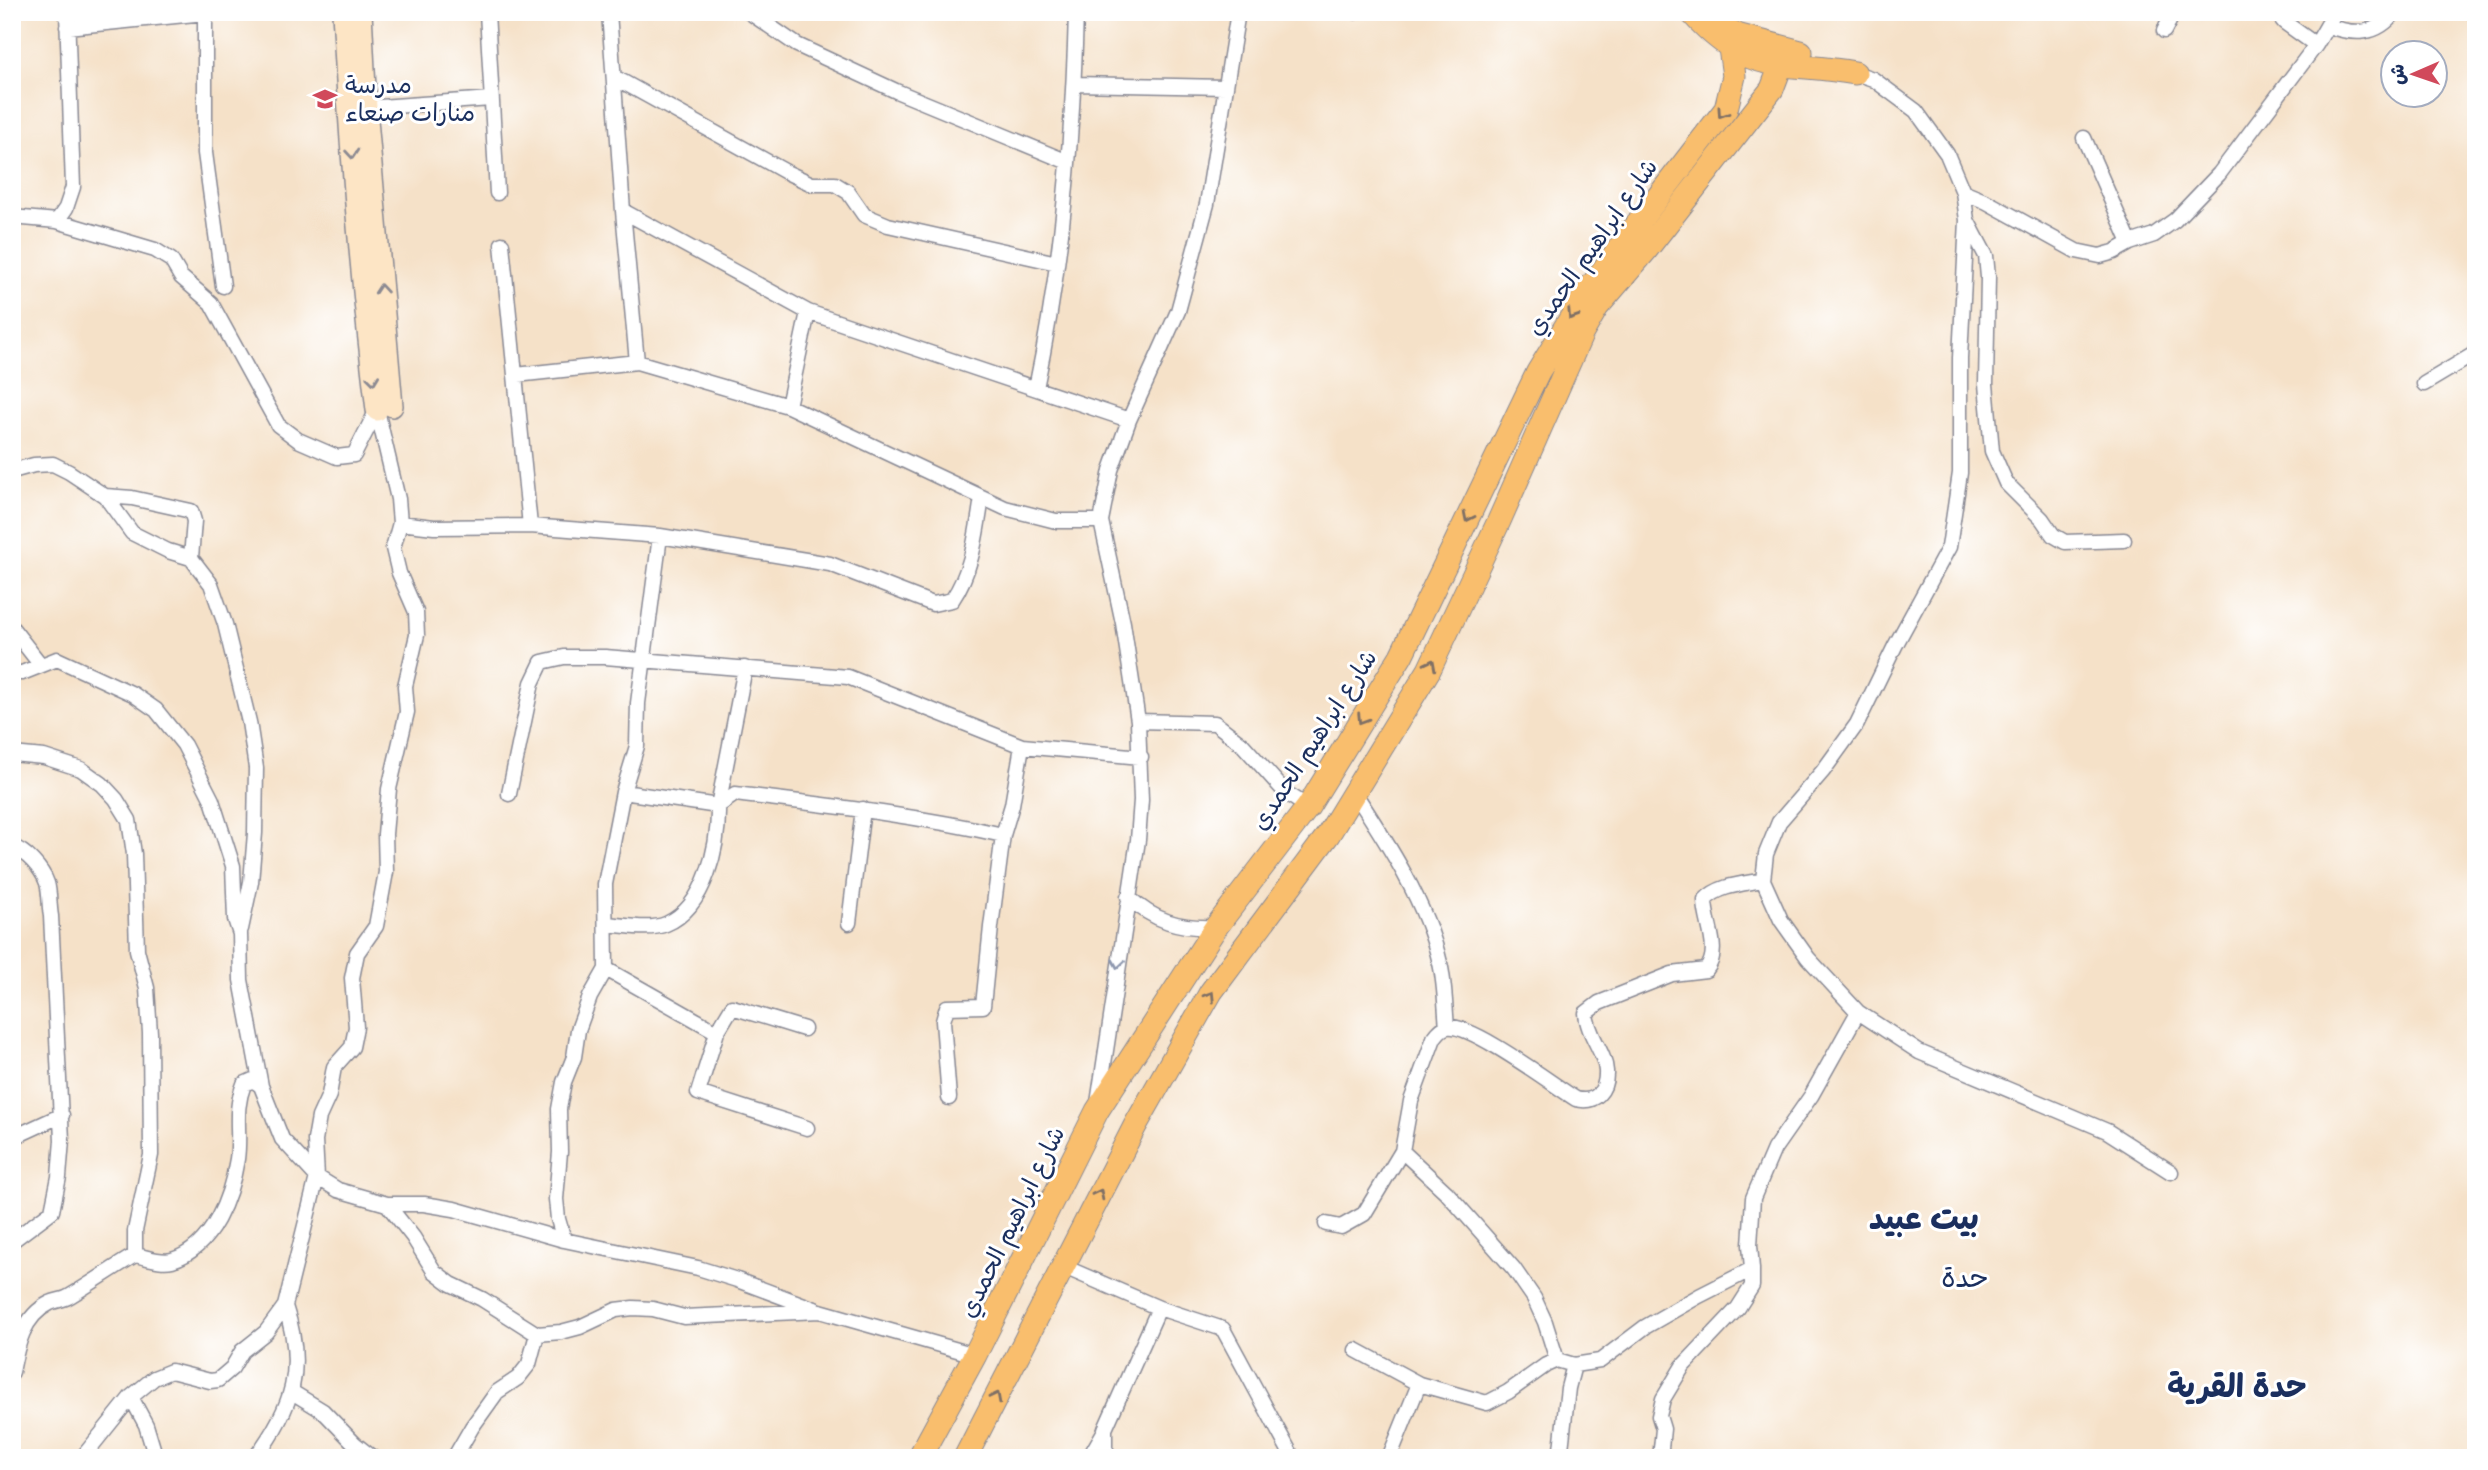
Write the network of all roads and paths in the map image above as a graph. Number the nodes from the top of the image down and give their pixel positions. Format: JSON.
{"nodes":[{"id":1,"x":215,"y":12,"type":"edge"},
{"id":2,"x":344,"y":12,"type":"edge"},
{"id":3,"x":362,"y":12,"type":"edge"},
{"id":4,"x":487,"y":12,"type":"edge"},
{"id":5,"x":609,"y":12,"type":"edge"},
{"id":6,"x":748,"y":12,"type":"edge"},
{"id":7,"x":1076,"y":12,"type":"edge"},
{"id":8,"x":1238,"y":12,"type":"edge"},
{"id":9,"x":1690,"y":12,"type":"edge"},
{"id":10,"x":1706,"y":12,"type":"edge"},
{"id":11,"x":2174,"y":12,"type":"edge"},
{"id":12,"x":2276,"y":12,"type":"edge"},
{"id":13,"x":2335,"y":12,"type":"edge"},
{"id":14,"x":2395,"y":12,"type":"edge"},
{"id":15,"x":2472,"y":12,"type":"edge"},
{"id":16,"x":205,"y":13,"type":"edge"},
{"id":17,"x":2476,"y":16,"type":"edge"},
{"id":18,"x":67,"y":20,"type":"edge"},
{"id":19,"x":2328,"y":26,"type":"junction"},
{"id":20,"x":2164,"y":31,"type":"dead end"},
{"id":21,"x":2316,"y":45,"type":"junction"},
{"id":22,"x":1730,"y":48,"type":"junction"},
{"id":23,"x":1784,"y":57,"type":"junction"},
{"id":24,"x":1824,"y":69,"type":"junction"},
{"id":25,"x":1855,"y":74,"type":"junction"},
{"id":26,"x":614,"y":77,"type":"junction"},
{"id":27,"x":1074,"y":84,"type":"junction"},
{"id":28,"x":1226,"y":87,"type":"junction"},
{"id":29,"x":1772,"y":89,"type":"junction"},
{"id":30,"x":491,"y":99,"type":"junction"},
{"id":31,"x":366,"y":108,"type":"junction"},
{"id":32,"x":2084,"y":138,"type":"dead end"},
{"id":33,"x":1068,"y":162,"type":"junction"},
{"id":34,"x":1962,"y":192,"type":"junction"},
{"id":35,"x":497,"y":193,"type":"dead end"},
{"id":36,"x":623,"y":211,"type":"junction"},
{"id":37,"x":12,"y":217,"type":"edge"},
{"id":38,"x":1967,"y":220,"type":"junction"},
{"id":39,"x":57,"y":221,"type":"junction"},
{"id":40,"x":1637,"y":243,"type":"junction"},
{"id":41,"x":2130,"y":243,"type":"junction"},
{"id":42,"x":502,"y":244,"type":"dead end"},
{"id":43,"x":1057,"y":263,"type":"junction"},
{"id":44,"x":223,"y":286,"type":"dead end"},
{"id":45,"x":808,"y":312,"type":"junction"},
{"id":46,"x":2476,"y":353,"type":"edge"},
{"id":47,"x":637,"y":362,"type":"junction"},
{"id":48,"x":1538,"y":372,"type":"junction"},
{"id":49,"x":516,"y":375,"type":"junction"},
{"id":50,"x":2424,"y":384,"type":"dead end"},
{"id":51,"x":1560,"y":385,"type":"junction"},
{"id":52,"x":1036,"y":388,"type":"junction"},
{"id":53,"x":788,"y":406,"type":"junction"},
{"id":54,"x":384,"y":408,"type":"junction"},
{"id":55,"x":1129,"y":420,"type":"junction"},
{"id":56,"x":12,"y":471,"type":"edge"},
{"id":57,"x":105,"y":496,"type":"junction"},
{"id":58,"x":982,"y":498,"type":"junction"},
{"id":59,"x":1101,"y":521,"type":"junction"},
{"id":60,"x":400,"y":523,"type":"junction"},
{"id":61,"x":530,"y":526,"type":"junction"},
{"id":62,"x":660,"y":536,"type":"junction"},
{"id":63,"x":2124,"y":540,"type":"dead end"},
{"id":64,"x":191,"y":558,"type":"junction"},
{"id":65,"x":12,"y":628,"type":"edge"},
{"id":66,"x":645,"y":661,"type":"junction"},
{"id":67,"x":40,"y":664,"type":"junction"},
{"id":68,"x":745,"y":668,"type":"junction"},
{"id":69,"x":12,"y":673,"type":"edge"},
{"id":70,"x":1138,"y":721,"type":"junction"},
{"id":71,"x":1022,"y":746,"type":"junction"},
{"id":72,"x":12,"y":754,"type":"edge"},
{"id":73,"x":1141,"y":757,"type":"junction"},
{"id":74,"x":623,"y":792,"type":"junction"},
{"id":75,"x":1354,"y":792,"type":"junction"},
{"id":76,"x":509,"y":794,"type":"dead end"},
{"id":77,"x":718,"y":806,"type":"junction"},
{"id":78,"x":1308,"y":807,"type":"junction"},
{"id":79,"x":863,"y":809,"type":"junction"},
{"id":80,"x":1003,"y":835,"type":"junction"},
{"id":81,"x":12,"y":847,"type":"edge"},
{"id":82,"x":1270,"y":855,"type":"junction"},
{"id":83,"x":1298,"y":877,"type":"junction"},
{"id":84,"x":1763,"y":880,"type":"junction"},
{"id":85,"x":1128,"y":897,"type":"junction"},
{"id":86,"x":849,"y":923,"type":"dead end"},
{"id":87,"x":606,"y":924,"type":"junction"},
{"id":88,"x":1216,"y":927,"type":"junction"},
{"id":89,"x":240,"y":934,"type":"junction"},
{"id":90,"x":606,"y":969,"type":"junction"},
{"id":91,"x":1858,"y":1012,"type":"junction"},
{"id":92,"x":1447,"y":1027,"type":"junction"},
{"id":93,"x":804,"y":1029,"type":"dead end"},
{"id":94,"x":717,"y":1032,"type":"junction"},
{"id":95,"x":261,"y":1086,"type":"junction"},
{"id":96,"x":949,"y":1098,"type":"dead end"},
{"id":97,"x":1097,"y":1111,"type":"junction"},
{"id":98,"x":62,"y":1115,"type":"junction"},
{"id":99,"x":807,"y":1128,"type":"dead end"},
{"id":100,"x":12,"y":1138,"type":"edge"},
{"id":101,"x":1402,"y":1151,"type":"junction"},
{"id":102,"x":2171,"y":1172,"type":"dead end"},
{"id":103,"x":317,"y":1177,"type":"junction"},
{"id":104,"x":387,"y":1204,"type":"junction"},
{"id":105,"x":1326,"y":1224,"type":"dead end"},
{"id":106,"x":564,"y":1240,"type":"junction"},
{"id":107,"x":12,"y":1241,"type":"edge"},
{"id":108,"x":135,"y":1255,"type":"junction"},
{"id":109,"x":1062,"y":1266,"type":"junction"},
{"id":110,"x":1752,"y":1269,"type":"junction"},
{"id":111,"x":285,"y":1306,"type":"junction"},
{"id":112,"x":1159,"y":1308,"type":"junction"},
{"id":113,"x":820,"y":1311,"type":"junction"},
{"id":114,"x":537,"y":1334,"type":"junction"},
{"id":115,"x":1356,"y":1350,"type":"dead end"},
{"id":116,"x":975,"y":1355,"type":"junction"},
{"id":117,"x":1557,"y":1360,"type":"junction"},
{"id":118,"x":1574,"y":1365,"type":"junction"},
{"id":119,"x":12,"y":1372,"type":"edge"},
{"id":120,"x":1419,"y":1384,"type":"junction"},
{"id":121,"x":292,"y":1392,"type":"junction"},
{"id":122,"x":131,"y":1397,"type":"junction"},
{"id":123,"x":1105,"y":1429,"type":"junction"},
{"id":124,"x":82,"y":1458,"type":"edge"},
{"id":125,"x":156,"y":1458,"type":"edge"},
{"id":126,"x":254,"y":1458,"type":"edge"},
{"id":127,"x":373,"y":1458,"type":"edge"},
{"id":128,"x":454,"y":1458,"type":"edge"},
{"id":129,"x":919,"y":1458,"type":"edge"},
{"id":130,"x":965,"y":1458,"type":"edge"},
{"id":131,"x":1089,"y":1458,"type":"edge"},
{"id":132,"x":1110,"y":1458,"type":"edge"},
{"id":133,"x":1293,"y":1458,"type":"edge"},
{"id":134,"x":1389,"y":1458,"type":"edge"},
{"id":135,"x":1560,"y":1458,"type":"edge"},
{"id":136,"x":1660,"y":1458,"type":"edge"}],
"edges":[{"from":1,"to":16,"type":"street"},
{"from":2,"to":54,"type":"street","one_way":true},
{"from":3,"to":31,"type":"street"},
{"from":4,"to":30,"type":"street"},
{"from":5,"to":26,"type":"street"},
{"from":6,"to":33,"type":"street"},
{"from":7,"to":27,"type":"street"},
{"from":8,"to":28,"type":"street"},
{"from":9,"to":22,"type":"main road"},
{"from":10,"to":23,"type":"main road"},
{"from":11,"to":20,"type":"street"},
{"from":12,"to":21,"type":"street"},
{"from":13,"to":19,"type":"street"},
{"from":14,"to":19,"type":"street"},
{"from":15,"to":17,"type":"street"},
{"from":16,"to":18,"type":"street"},
{"from":16,"to":44,"type":"street"},
{"from":18,"to":39,"type":"street"},
{"from":19,"to":21,"type":"street"},
{"from":21,"to":41,"type":"street"},
{"from":22,"to":23,"type":"main road"},
{"from":22,"to":40,"type":"main road","name":"شارع ابراهيم الحمدي","one_way":true},
{"from":23,"to":24,"type":"main road"},
{"from":23,"to":25,"type":"main road"},
{"from":23,"to":29,"type":"main road","name":"شارع ابراهيم الحمدي"},
{"from":24,"to":25,"type":"main road"},
{"from":24,"to":29,"type":"main road"},
{"from":25,"to":34,"type":"street"},
{"from":26,"to":36,"type":"street"},
{"from":26,"to":43,"type":"street"},
{"from":27,"to":28,"type":"street"},
{"from":27,"to":33,"type":"street"},
{"from":28,"to":55,"type":"street"},
{"from":29,"to":40,"type":"main road","name":"شارع ابراهيم الحمدي"},
{"from":30,"to":31,"type":"street"},
{"from":30,"to":35,"type":"street"},
{"from":54,"to":31,"type":"street","one_way":true},
{"from":32,"to":41,"type":"street"},
{"from":33,"to":43,"type":"street"},
{"from":34,"to":38,"type":"street"},
{"from":34,"to":41,"type":"street"},
{"from":36,"to":45,"type":"street"},
{"from":36,"to":47,"type":"street"},
{"from":37,"to":39,"type":"street"},
{"from":38,"to":63,"type":"street"},
{"from":38,"to":84,"type":"street"},
{"from":39,"to":54,"type":"street"},
{"from":40,"to":48,"type":"main road","name":"شارع ابراهيم الحمدي","one_way":true},
{"from":40,"to":51,"type":"main road","name":"شارع ابراهيم الحمدي"},
{"from":42,"to":49,"type":"street"},
{"from":43,"to":52,"type":"street"},
{"from":45,"to":52,"type":"street"},
{"from":45,"to":53,"type":"street"},
{"from":46,"to":50,"type":"street"},
{"from":47,"to":49,"type":"street"},
{"from":47,"to":53,"type":"street"},
{"from":48,"to":51,"type":"main road"},
{"from":48,"to":78,"type":"main road","name":"شارع ابراهيم الحمدي","one_way":true},
{"from":49,"to":61,"type":"street"},
{"from":75,"to":51,"type":"main road","name":"شارع ابراهيم الحمدي","one_way":true},
{"from":52,"to":55,"type":"street"},
{"from":53,"to":58,"type":"street"},
{"from":54,"to":60,"type":"street"},
{"from":55,"to":59,"type":"street"},
{"from":56,"to":57,"type":"street"},
{"from":57,"to":64,"type":"street"},
{"from":57,"to":64,"type":"street"},
{"from":58,"to":59,"type":"street"},
{"from":58,"to":62,"type":"street"},
{"from":59,"to":70,"type":"street"},
{"from":60,"to":61,"type":"street"},
{"from":60,"to":103,"type":"street"},
{"from":61,"to":62,"type":"street"},
{"from":62,"to":66,"type":"street"},
{"from":64,"to":89,"type":"street"},
{"from":65,"to":67,"type":"street"},
{"from":66,"to":68,"type":"street"},
{"from":66,"to":74,"type":"street"},
{"from":66,"to":76,"type":"street"},
{"from":67,"to":69,"type":"street"},
{"from":67,"to":89,"type":"street"},
{"from":68,"to":71,"type":"street"},
{"from":68,"to":77,"type":"street"},
{"from":70,"to":73,"type":"street"},
{"from":70,"to":78,"type":"street"},
{"from":71,"to":73,"type":"street"},
{"from":71,"to":80,"type":"street"},
{"from":72,"to":108,"type":"street"},
{"from":73,"to":85,"type":"street"},
{"from":74,"to":77,"type":"street"},
{"from":74,"to":87,"type":"street"},
{"from":75,"to":83,"type":"main road","name":"شارع ابراهيم الحمدي"},
{"from":75,"to":92,"type":"street"},
{"from":77,"to":79,"type":"street"},
{"from":77,"to":87,"type":"street"},
{"from":78,"to":82,"type":"main road","name":"شارع ابراهيم الحمدي"},
{"from":79,"to":80,"type":"street"},
{"from":79,"to":86,"type":"street"},
{"from":80,"to":96,"type":"street"},
{"from":81,"to":98,"type":"street"},
{"from":82,"to":83,"type":"main road"},
{"from":82,"to":88,"type":"main road","name":"شارع ابراهيم الحمدي"},
{"from":109,"to":83,"type":"main road","name":"شارع ابراهيم الحمدي","one_way":true},
{"from":84,"to":91,"type":"street"},
{"from":84,"to":92,"type":"street"},
{"from":85,"to":88,"type":"street"},
{"from":85,"to":97,"type":"street","one_way":true},
{"from":87,"to":90,"type":"street"},
{"from":88,"to":97,"type":"main road","name":"شارع ابراهيم الحمدي"},
{"from":89,"to":95,"type":"street"},
{"from":90,"to":94,"type":"street"},
{"from":90,"to":106,"type":"street"},
{"from":91,"to":102,"type":"street"},
{"from":91,"to":110,"type":"street"},
{"from":92,"to":101,"type":"street"},
{"from":93,"to":94,"type":"street"},
{"from":94,"to":99,"type":"street"},
{"from":95,"to":103,"type":"street"},
{"from":95,"to":108,"type":"street"},
{"from":97,"to":116,"type":"main road","name":"شارع ابراهيم الحمدي"},
{"from":98,"to":100,"type":"street"},
{"from":98,"to":107,"type":"street"},
{"from":101,"to":105,"type":"street"},
{"from":101,"to":117,"type":"street"},
{"from":103,"to":104,"type":"street"},
{"from":103,"to":111,"type":"street"},
{"from":104,"to":106,"type":"street"},
{"from":104,"to":114,"type":"street"},
{"from":106,"to":113,"type":"street"},
{"from":108,"to":119,"type":"street"},
{"from":109,"to":112,"type":"street"},
{"from":130,"to":109,"type":"main road","name":"شارع ابراهيم الحمدي","one_way":true},
{"from":110,"to":118,"type":"street"},
{"from":110,"to":136,"type":"street"},
{"from":111,"to":121,"type":"street"},
{"from":111,"to":122,"type":"street"},
{"from":112,"to":123,"type":"street"},
{"from":112,"to":133,"type":"street"},
{"from":113,"to":114,"type":"street"},
{"from":113,"to":116,"type":"street"},
{"from":114,"to":128,"type":"street"},
{"from":115,"to":120,"type":"street"},
{"from":116,"to":129,"type":"main road","name":"شارع ابراهيم الحمدي"},
{"from":117,"to":118,"type":"street"},
{"from":117,"to":120,"type":"street"},
{"from":118,"to":135,"type":"street"},
{"from":120,"to":134,"type":"street"},
{"from":121,"to":126,"type":"street"},
{"from":121,"to":127,"type":"street"},
{"from":122,"to":124,"type":"street"},
{"from":122,"to":125,"type":"street"},
{"from":123,"to":131,"type":"street"},
{"from":123,"to":132,"type":"street"}]}
